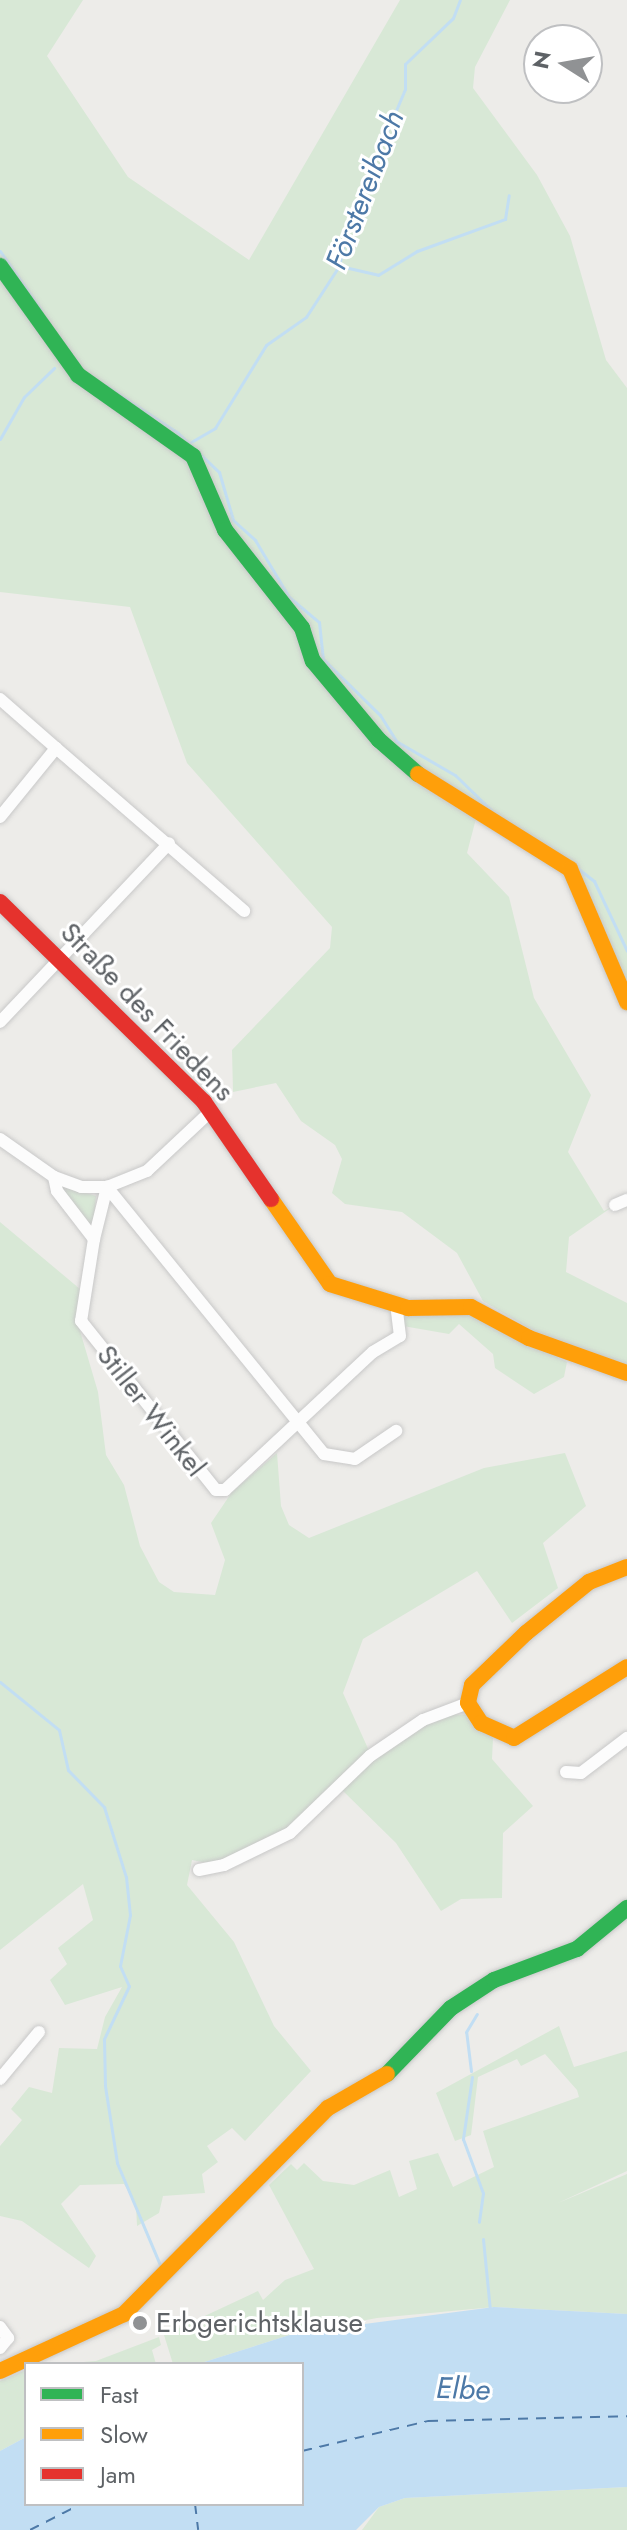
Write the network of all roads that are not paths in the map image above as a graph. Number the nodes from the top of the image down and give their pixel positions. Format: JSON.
{"nodes":[{"id":1,"x":0,"y":266,"type":"edge"},
{"id":2,"x":0,"y":699,"type":"edge"},
{"id":3,"x":56,"y":748,"type":"junction"},
{"id":4,"x":0,"y":817,"type":"edge"},
{"id":5,"x":169,"y":843,"type":"junction"},
{"id":6,"x":0,"y":902,"type":"edge"},
{"id":7,"x":244,"y":911,"type":"dead end"},
{"id":8,"x":61,"y":957,"type":"junction"},
{"id":9,"x":627,"y":1002,"type":"edge"},
{"id":10,"x":0,"y":1022,"type":"edge"},
{"id":11,"x":211,"y":1111,"type":"junction"},
{"id":12,"x":0,"y":1139,"type":"edge"},
{"id":13,"x":54,"y":1177,"type":"junction"},
{"id":14,"x":107,"y":1187,"type":"junction"},
{"id":15,"x":94,"y":1239,"type":"junction"},
{"id":16,"x":396,"y":1305,"type":"junction"},
{"id":17,"x":627,"y":1373,"type":"edge"},
{"id":18,"x":310,"y":1410,"type":"junction"},
{"id":19,"x":288,"y":1411,"type":"junction"},
{"id":20,"x":297,"y":1423,"type":"junction"},
{"id":21,"x":396,"y":1431,"type":"dead end"},
{"id":22,"x":627,"y":1567,"type":"edge"},
{"id":23,"x":627,"y":1667,"type":"edge"},
{"id":24,"x":468,"y":1703,"type":"junction"},
{"id":25,"x":627,"y":1738,"type":"edge"},
{"id":26,"x":566,"y":1772,"type":"dead end"},
{"id":27,"x":199,"y":1870,"type":"dead end"},
{"id":28,"x":627,"y":1908,"type":"edge"},
{"id":29,"x":39,"y":2032,"type":"dead end"},
{"id":30,"x":0,"y":2079,"type":"edge"},
{"id":31,"x":0,"y":2327,"type":"edge"},
{"id":32,"x":0,"y":2348,"type":"edge"},
{"id":33,"x":0,"y":2371,"type":"edge"}],
"edges":[{"from":1,"to":9,"type":"street"},
{"from":2,"to":3,"type":"street"},
{"from":3,"to":4,"type":"street"},
{"from":3,"to":5,"type":"street"},
{"from":5,"to":7,"type":"street"},
{"from":5,"to":8,"type":"street"},
{"from":6,"to":8,"type":"street","name":"Straße des Friedens"},
{"from":8,"to":10,"type":"street"},
{"from":8,"to":11,"type":"street","name":"Straße des Friedens"},
{"from":11,"to":14,"type":"street"},
{"from":11,"to":16,"type":"street","name":"Straße des Friedens"},
{"from":12,"to":13,"type":"street"},
{"from":13,"to":14,"type":"street"},
{"from":13,"to":15,"type":"street"},
{"from":14,"to":15,"type":"street"},
{"from":14,"to":19,"type":"street"},
{"from":15,"to":20,"type":"street","name":"Stiller Winkel"},
{"from":16,"to":17,"type":"street","name":"Straße des Friedens"},
{"from":16,"to":18,"type":"street"},
{"from":18,"to":19,"type":"street"},
{"from":18,"to":20,"type":"street"},
{"from":19,"to":20,"type":"street"},
{"from":20,"to":21,"type":"street"},
{"from":22,"to":24,"type":"street"},
{"from":23,"to":24,"type":"street"},
{"from":24,"to":27,"type":"street"},
{"from":25,"to":26,"type":"street"},
{"from":28,"to":33,"type":"street"},
{"from":29,"to":30,"type":"street"},
{"from":31,"to":32,"type":"street"}]}
